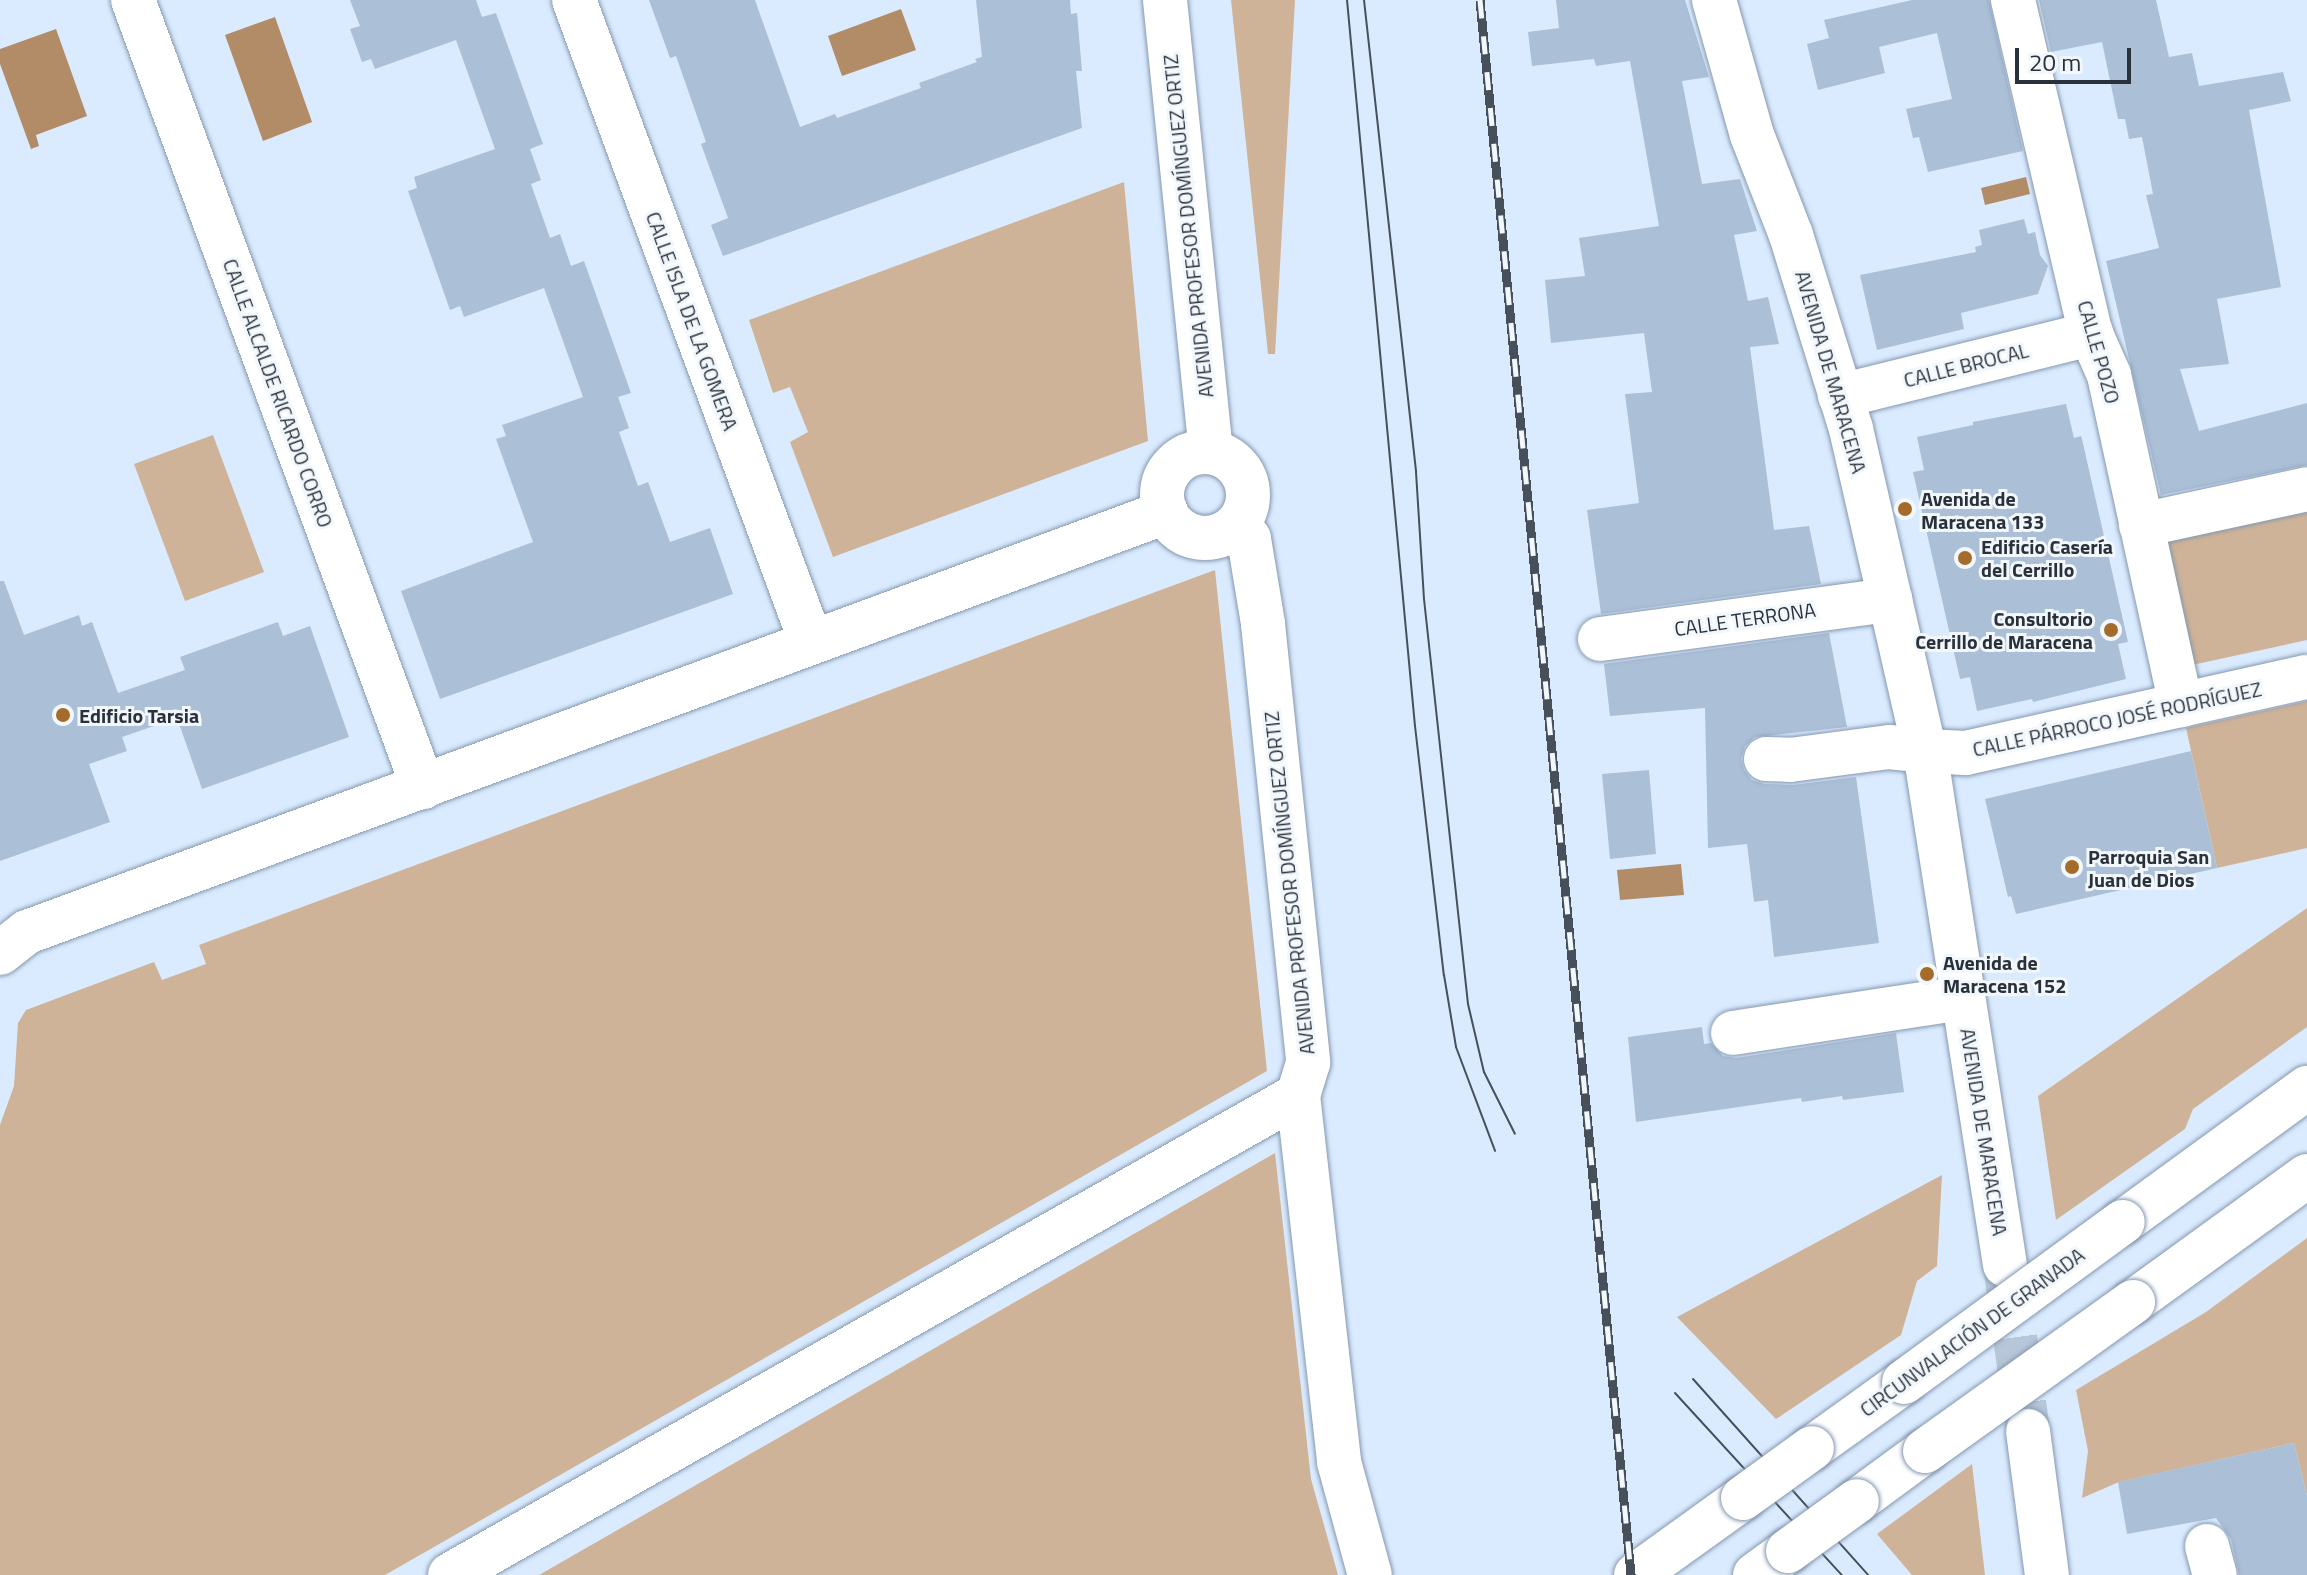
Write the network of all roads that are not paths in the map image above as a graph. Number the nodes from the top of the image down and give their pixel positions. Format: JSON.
{"nodes":[{"id":1,"x":133,"y":0,"type":"edge"},
{"id":2,"x":574,"y":0,"type":"edge"},
{"id":3,"x":1165,"y":0,"type":"edge"},
{"id":4,"x":1714,"y":0,"type":"edge"},
{"id":5,"x":2013,"y":0,"type":"edge"},
{"id":6,"x":2091,"y":334,"type":"junction"},
{"id":7,"x":1840,"y":396,"type":"junction"},
{"id":8,"x":1211,"y":452,"type":"junction"},
{"id":9,"x":2307,"y":489,"type":"edge"},
{"id":10,"x":1166,"y":512,"type":"junction"},
{"id":11,"x":1238,"y":523,"type":"junction"},
{"id":12,"x":2141,"y":525,"type":"junction"},
{"id":13,"x":1890,"y":600,"type":"junction"},
{"id":14,"x":1600,"y":639,"type":"dead end"},
{"id":15,"x":811,"y":642,"type":"junction"},
{"id":16,"x":2307,"y":677,"type":"edge"},
{"id":17,"x":2181,"y":705,"type":"junction"},
{"id":18,"x":1925,"y":751,"type":"junction"},
{"id":19,"x":1766,"y":759,"type":"dead end"},
{"id":20,"x":423,"y":787,"type":"junction"},
{"id":21,"x":9,"y":938,"type":"edge"},
{"id":22,"x":1963,"y":998,"type":"junction"},
{"id":23,"x":1733,"y":1033,"type":"dead end"},
{"id":24,"x":2307,"y":1088,"type":"edge"},
{"id":25,"x":1298,"y":1095,"type":"junction"},
{"id":26,"x":2307,"y":1176,"type":"edge"},
{"id":27,"x":2005,"y":1265,"type":"tunnel mouth"},
{"id":28,"x":2028,"y":1431,"type":"tunnel mouth"},
{"id":29,"x":1772,"y":1563,"type":"edge"},
{"id":30,"x":1647,"y":1567,"type":"edge"},
{"id":31,"x":450,"y":1575,"type":"edge"},
{"id":32,"x":1370,"y":1575,"type":"edge"},
{"id":33,"x":2047,"y":1575,"type":"edge"}],
"edges":[{"from":1,"to":20,"type":"main road","name":"CALLE ALCALDE RICARDO CORRO"},
{"from":2,"to":15,"type":"main road","name":"CALLE ISLA DE LA GOMERA"},
{"from":3,"to":8,"type":"main road","name":"AVENIDA PROFESOR DOMÍNGUEZ ORTIZ"},
{"from":4,"to":7,"type":"main road","name":"AVENIDA DE MARACENA"},
{"from":5,"to":6,"type":"main road","name":"CALLE POZO"},
{"from":6,"to":7,"type":"main road","name":"CALLE BROCAL"},
{"from":6,"to":12,"type":"main road","name":"CALLE POZO"},
{"from":7,"to":13,"type":"main road","name":"AVENIDA DE MARACENA"},
{"from":8,"to":10,"type":"main road"},
{"from":8,"to":11,"type":"main road"},
{"from":9,"to":12,"type":"main road"},
{"from":10,"to":11,"type":"main road"},
{"from":10,"to":15,"type":"main road"},
{"from":11,"to":25,"type":"main road","name":"AVENIDA PROFESOR DOMÍNGUEZ ORTIZ"},
{"from":12,"to":17,"type":"main road","name":"CALLE POZO"},
{"from":13,"to":14,"type":"main road","name":"CALLE TERRONA"},
{"from":13,"to":18,"type":"main road","name":"AVENIDA DE MARACENA"},
{"from":15,"to":20,"type":"main road"},
{"from":16,"to":17,"type":"main road","name":"CALLE PÁRROCO JOSÉ RODRÍGUEZ"},
{"from":17,"to":18,"type":"main road","name":"CALLE PÁRROCO JOSÉ RODRÍGUEZ"},
{"from":18,"to":19,"type":"main road"},
{"from":18,"to":22,"type":"main road","name":"AVENIDA DE MARACENA"},
{"from":20,"to":21,"type":"main road"},
{"from":22,"to":23,"type":"main road"},
{"from":22,"to":27,"type":"main road","name":"AVENIDA DE MARACENA"},
{"from":24,"to":30,"type":"main road","name":"CIRCUNVALACIÓN DE GRANADA","bridge":true},
{"from":25,"to":31,"type":"main road"},
{"from":25,"to":32,"type":"main road","name":"AVENIDA PROFESOR DOMÍNGUEZ ORTIZ"},
{"from":26,"to":29,"type":"main road","bridge":true},
{"from":28,"to":33,"type":"main road"}]}
